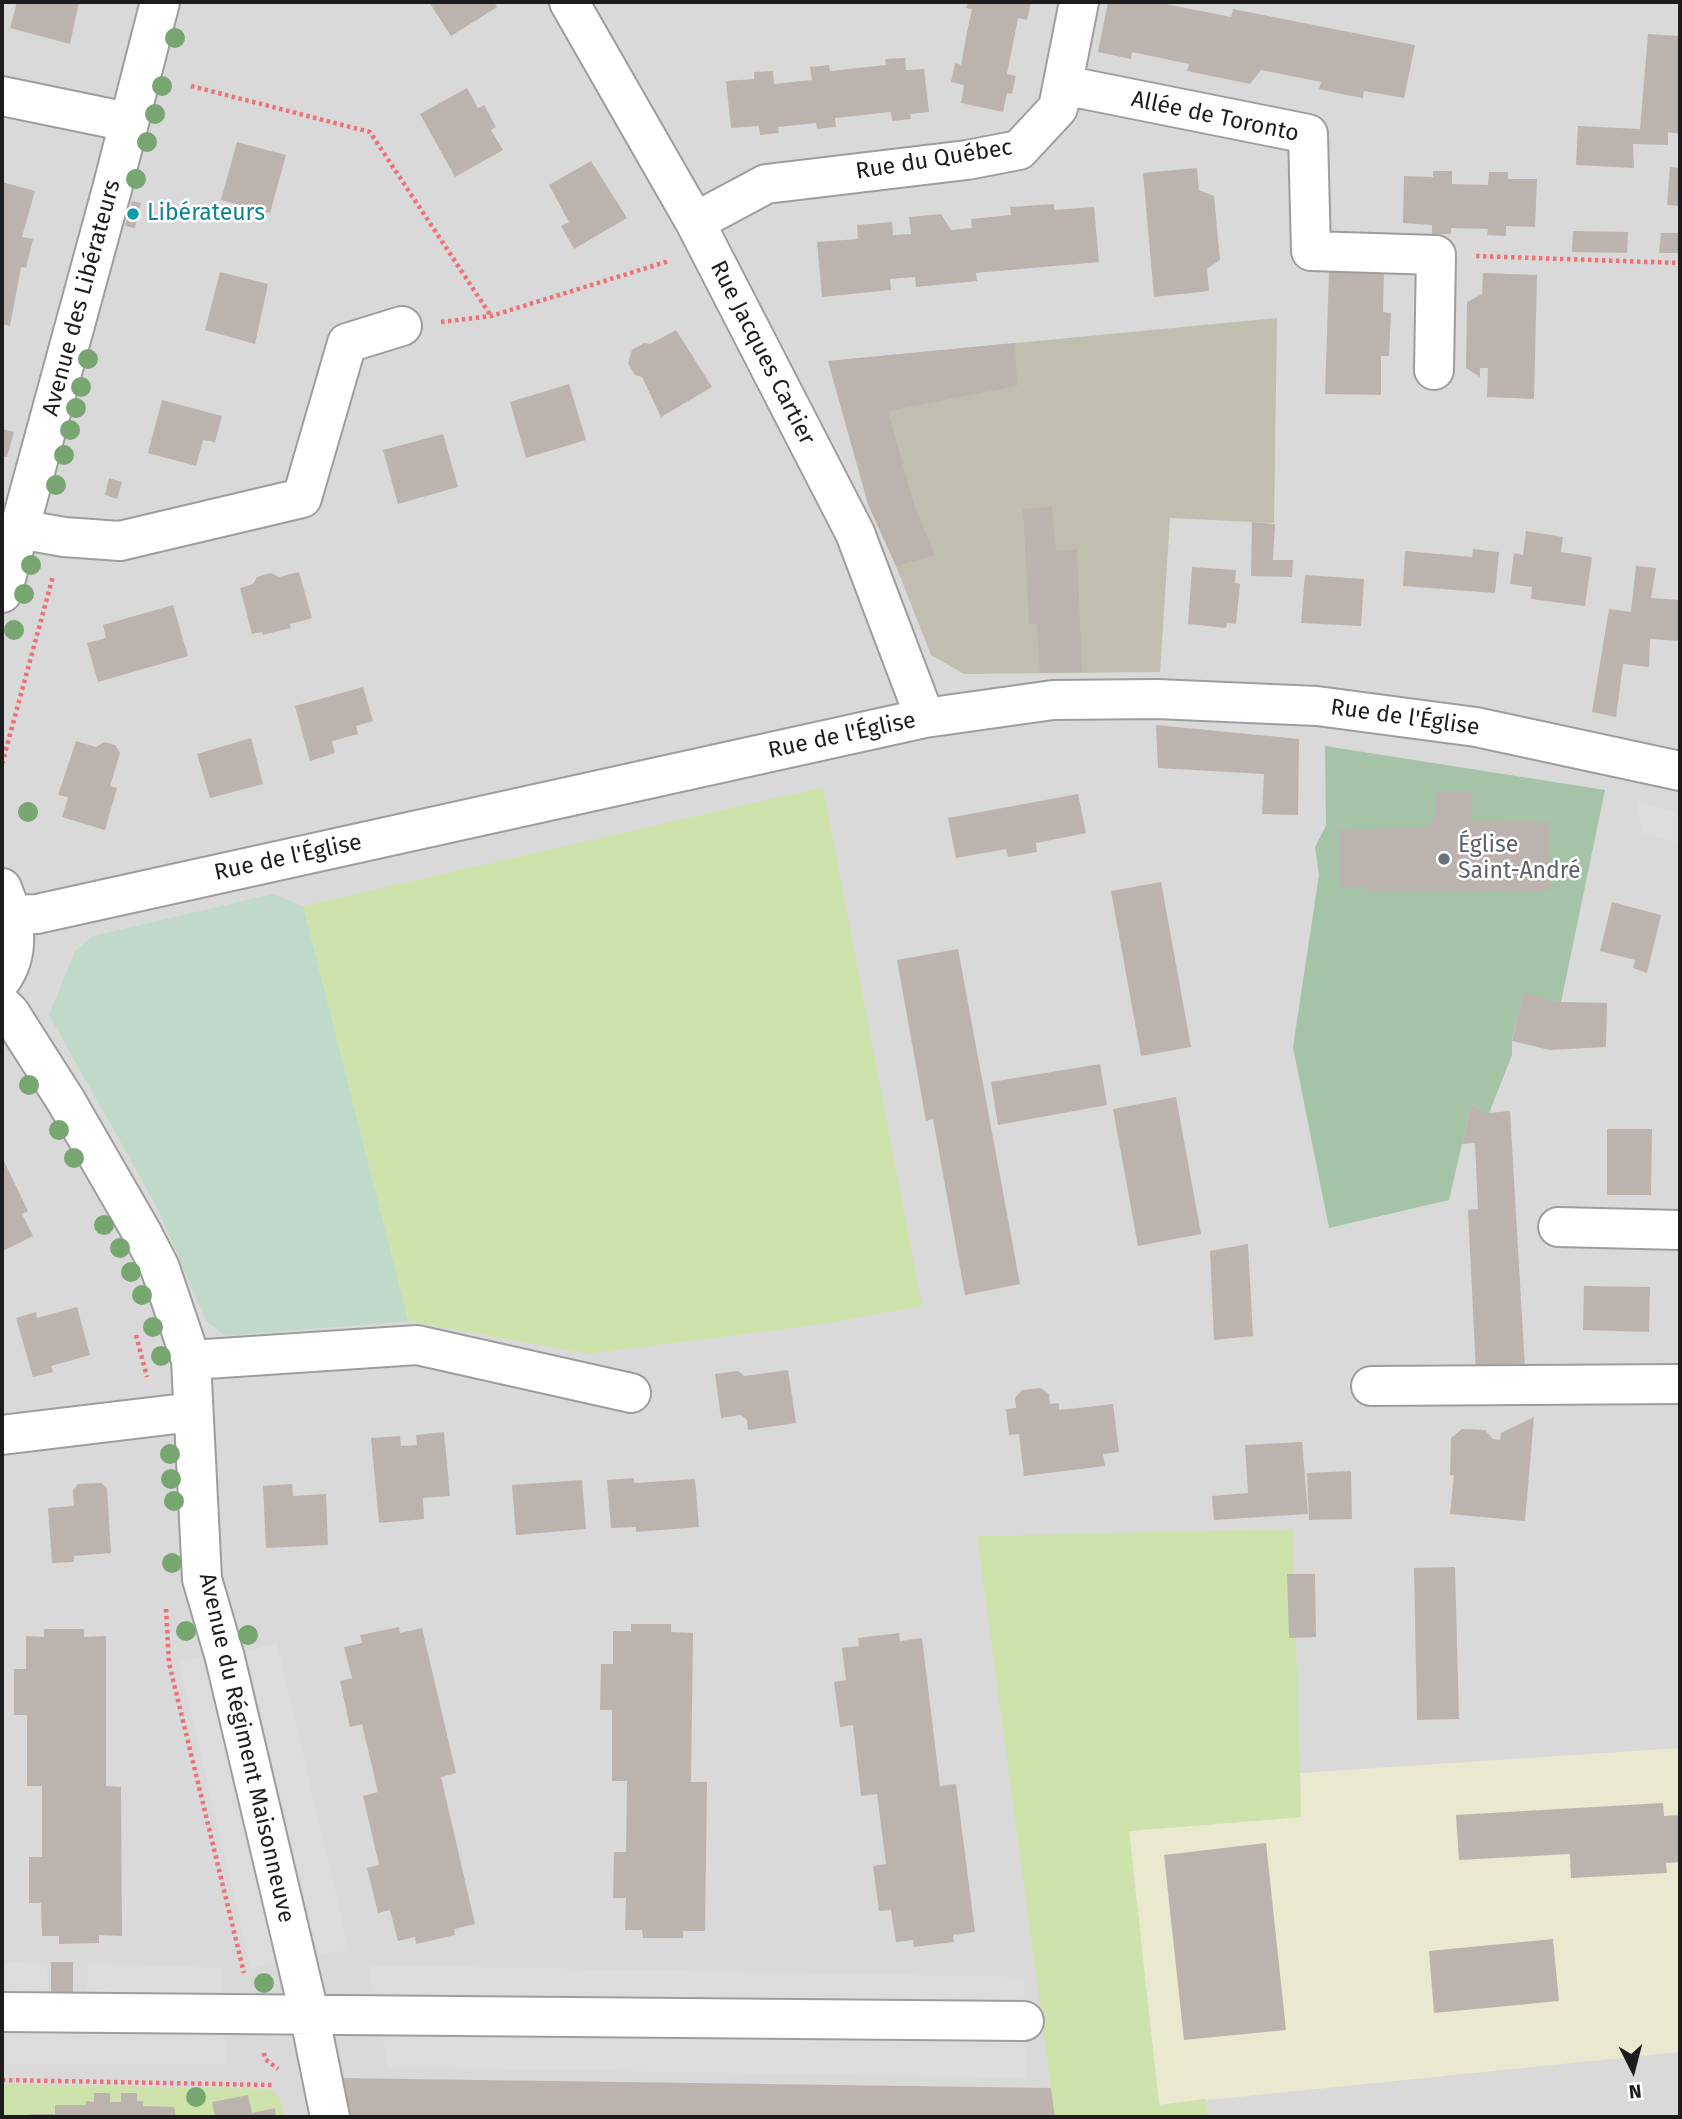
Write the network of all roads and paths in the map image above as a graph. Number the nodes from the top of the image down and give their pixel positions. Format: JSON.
{"nodes":[{"id":1,"x":160,"y":2,"type":"edge"},
{"id":2,"x":569,"y":2,"type":"edge"},
{"id":3,"x":1079,"y":2,"type":"edge"},
{"id":4,"x":1063,"y":85,"type":"junction"},
{"id":5,"x":191,"y":86,"type":"dead end"},
{"id":6,"x":2,"y":96,"type":"edge"},
{"id":7,"x":128,"y":122,"type":"junction"},
{"id":8,"x":695,"y":222,"type":"junction"},
{"id":9,"x":1436,"y":255,"type":"junction"},
{"id":10,"x":676,"y":259,"type":"dead end"},
{"id":11,"x":1680,"y":263,"type":"edge"},
{"id":12,"x":491,"y":316,"type":"junction"},
{"id":13,"x":402,"y":327,"type":"joint"},
{"id":14,"x":1434,"y":370,"type":"dead end"},
{"id":15,"x":19,"y":529,"type":"junction"},
{"id":16,"x":56,"y":567,"type":"dead end"},
{"id":17,"x":2,"y":593,"type":"edge"},
{"id":18,"x":925,"y":718,"type":"junction"},
{"id":19,"x":2,"y":764,"type":"edge"},
{"id":20,"x":1680,"y":771,"type":"edge"},
{"id":21,"x":8,"y":902,"type":"edge"},
{"id":22,"x":2,"y":979,"type":"edge"},
{"id":23,"x":2,"y":1005,"type":"edge"},
{"id":24,"x":1558,"y":1227,"type":"dead end"},
{"id":25,"x":1680,"y":1230,"type":"edge"},
{"id":26,"x":133,"y":1326,"type":"dead end"},
{"id":27,"x":191,"y":1360,"type":"junction"},
{"id":28,"x":1680,"y":1384,"type":"edge"},
{"id":29,"x":1371,"y":1386,"type":"dead end"},
{"id":30,"x":631,"y":1393,"type":"dead end"},
{"id":31,"x":193,"y":1412,"type":"junction"},
{"id":32,"x":152,"y":1417,"type":"junction"},
{"id":33,"x":2,"y":1435,"type":"edge"},
{"id":34,"x":165,"y":1602,"type":"dead end"},
{"id":35,"x":245,"y":1976,"type":"dead end"},
{"id":36,"x":2,"y":2012,"type":"edge"},
{"id":37,"x":309,"y":2013,"type":"junction"},
{"id":38,"x":1024,"y":2021,"type":"dead end"},
{"id":39,"x":2,"y":2080,"type":"edge"},
{"id":40,"x":273,"y":2085,"type":"dead end"},
{"id":41,"x":330,"y":2117,"type":"edge"}],
"edges":[{"from":1,"to":7,"type":"street","name":"Avenue des Libérateurs"},
{"from":2,"to":8,"type":"street","name":"Rue Jacques Cartier"},
{"from":3,"to":4,"type":"street","name":"Rue du Québec"},
{"from":4,"to":8,"type":"street","name":"Rue du Québec"},
{"from":4,"to":9,"type":"street","name":"Allée de Toronto"},
{"from":5,"to":12,"type":"path"},
{"from":6,"to":7,"type":"street"},
{"from":7,"to":15,"type":"street","name":"Avenue des Libérateurs"},
{"from":8,"to":18,"type":"street","name":"Rue Jacques Cartier"},
{"from":9,"to":11,"type":"path"},
{"from":9,"to":14,"type":"street"},
{"from":10,"to":12,"type":"path"},
{"from":12,"to":13,"type":"path"},
{"from":13,"to":15,"type":"street"},
{"from":15,"to":17,"type":"street","name":"Avenue des Libérateurs"},
{"from":16,"to":19,"type":"path"},
{"from":18,"to":20,"type":"street","name":"Rue de l'Église"},
{"from":18,"to":21,"type":"street","name":"Rue de l'Église"},
{"from":21,"to":22,"type":"street"},
{"from":23,"to":27,"type":"street","name":"Avenue du Régiment Maisonneuve"},
{"from":24,"to":25,"type":"street"},
{"from":26,"to":32,"type":"path"},
{"from":27,"to":30,"type":"street"},
{"from":27,"to":31,"type":"street","name":"Avenue du Régiment Maisonneuve"},
{"from":28,"to":29,"type":"street"},
{"from":31,"to":32,"type":"street"},
{"from":31,"to":37,"type":"street","name":"Avenue du Régiment Maisonneuve"},
{"from":32,"to":33,"type":"street"},
{"from":34,"to":35,"type":"path"},
{"from":36,"to":37,"type":"street"},
{"from":37,"to":38,"type":"street"},
{"from":37,"to":41,"type":"street","name":"Avenue du Régiment Maisonneuve"},
{"from":39,"to":40,"type":"path"}]}
